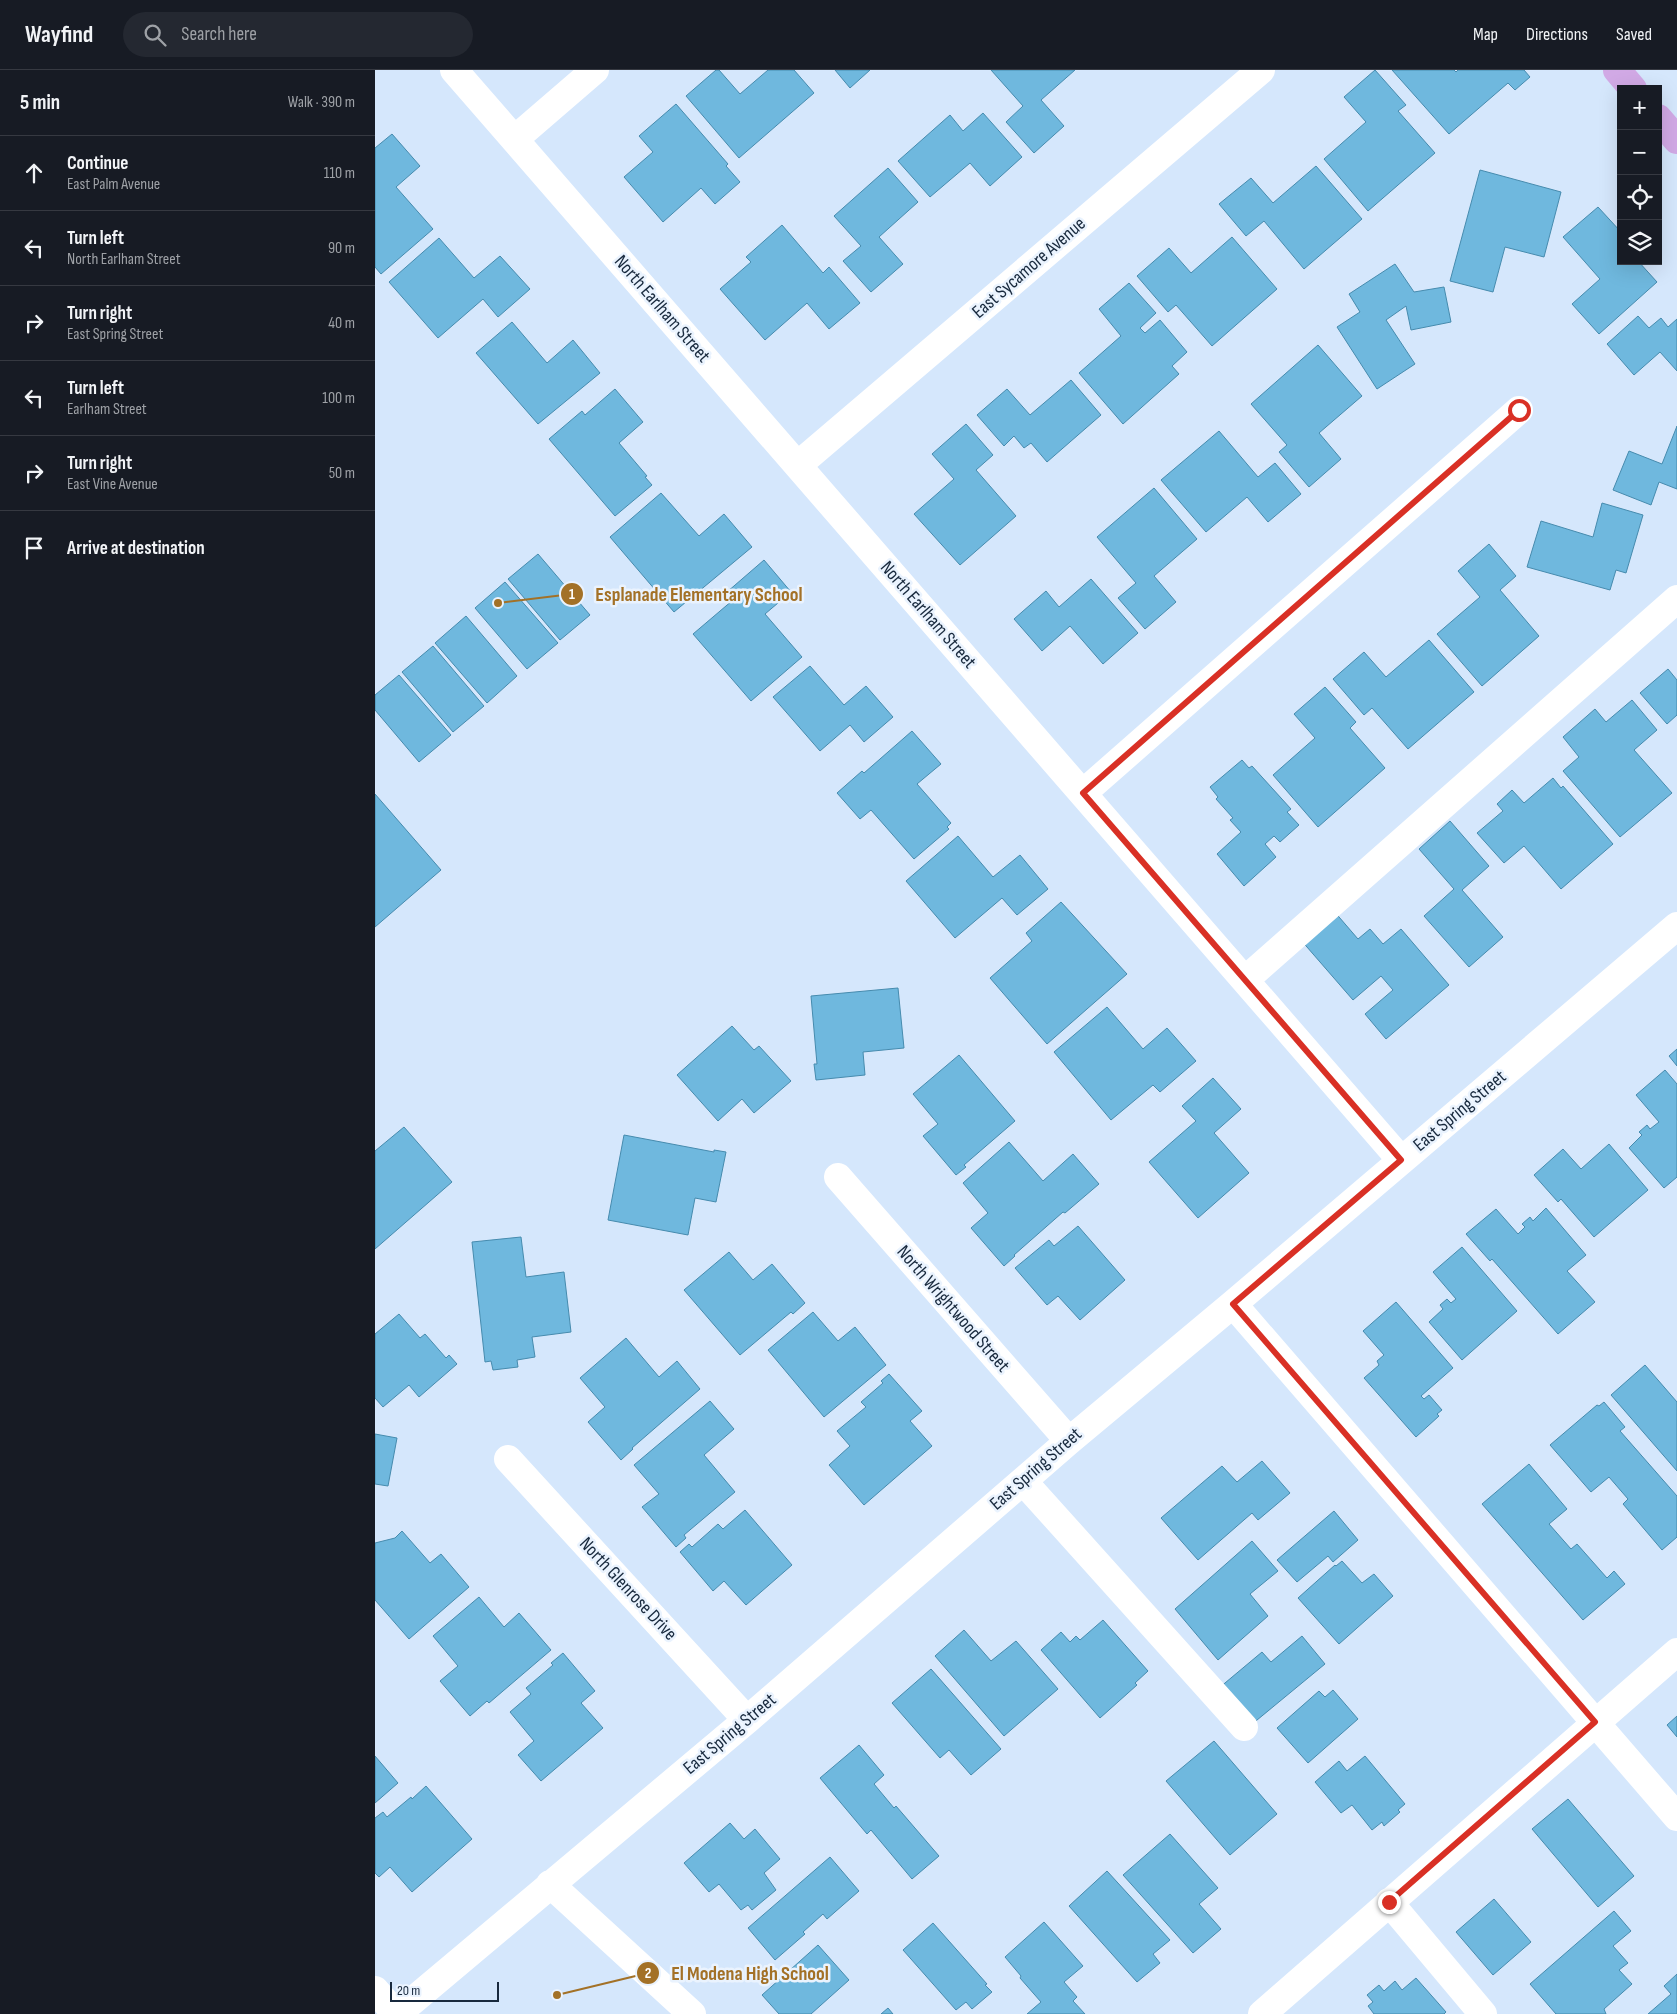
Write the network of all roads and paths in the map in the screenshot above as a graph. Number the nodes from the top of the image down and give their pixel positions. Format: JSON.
{"nodes":[{"id":1,"x":455,"y":70,"type":"edge"},
{"id":2,"x":595,"y":70,"type":"edge"},
{"id":3,"x":1261,"y":70,"type":"edge"},
{"id":4,"x":1617,"y":70,"type":"edge"},
{"id":5,"x":1630,"y":85,"type":"edge"},
{"id":6,"x":515,"y":139,"type":"junction"},
{"id":7,"x":1519,"y":410,"type":"dead end"},
{"id":8,"x":798,"y":465,"type":"junction"},
{"id":9,"x":1677,"y":599,"type":"edge"},
{"id":10,"x":1083,"y":793,"type":"junction"},
{"id":11,"x":1677,"y":926,"type":"edge"},
{"id":12,"x":1245,"y":980,"type":"junction"},
{"id":13,"x":1401,"y":1160,"type":"junction"},
{"id":14,"x":838,"y":1178,"type":"dead end"},
{"id":15,"x":1233,"y":1304,"type":"junction"},
{"id":16,"x":1069,"y":1441,"type":"junction"},
{"id":17,"x":508,"y":1459,"type":"dead end"},
{"id":18,"x":1023,"y":1481,"type":"junction"},
{"id":19,"x":1677,"y":1652,"type":"edge"},
{"id":20,"x":747,"y":1720,"type":"junction"},
{"id":21,"x":1595,"y":1722,"type":"junction"},
{"id":22,"x":1244,"y":1727,"type":"dead end"},
{"id":23,"x":1677,"y":1817,"type":"edge"},
{"id":24,"x":550,"y":1884,"type":"junction"},
{"id":25,"x":1389,"y":1902,"type":"junction"},
{"id":26,"x":375,"y":1990,"type":"edge"},
{"id":27,"x":396,"y":2014,"type":"edge"},
{"id":28,"x":692,"y":2014,"type":"edge"},
{"id":29,"x":1262,"y":2014,"type":"edge"},
{"id":30,"x":1483,"y":2014,"type":"edge"}],
"edges":[{"from":1,"to":6,"type":"street","name":"North Earlham Street"},
{"from":2,"to":6,"type":"street"},
{"from":3,"to":8,"type":"street","name":"East Sycamore Avenue"},
{"from":4,"to":5,"type":"main road"},
{"from":6,"to":8,"type":"street","name":"North Earlham Street"},
{"from":7,"to":10,"type":"street"},
{"from":8,"to":10,"type":"street","name":"North Earlham Street"},
{"from":9,"to":12,"type":"street"},
{"from":10,"to":12,"type":"street","name":"North Earlham Street"},
{"from":11,"to":13,"type":"street","name":"East Spring Street"},
{"from":12,"to":13,"type":"street","name":"North Earlham Street"},
{"from":13,"to":15,"type":"street","name":"East Spring Street"},
{"from":14,"to":16,"type":"street","name":"North Wrightwood Street"},
{"from":15,"to":16,"type":"street","name":"East Spring Street"},
{"from":15,"to":21,"type":"street"},
{"from":16,"to":18,"type":"street","name":"East Spring Street"},
{"from":17,"to":20,"type":"street","name":"North Glenrose Drive"},
{"from":18,"to":20,"type":"street","name":"East Spring Street"},
{"from":18,"to":22,"type":"street"},
{"from":19,"to":21,"type":"street"},
{"from":20,"to":24,"type":"street","name":"East Spring Street"},
{"from":21,"to":23,"type":"street"},
{"from":21,"to":25,"type":"street"},
{"from":24,"to":27,"type":"street","name":"East Spring Street"},
{"from":24,"to":28,"type":"street"},
{"from":25,"to":29,"type":"street"},
{"from":25,"to":30,"type":"street"},
{"from":26,"to":27,"type":"street"}]}
